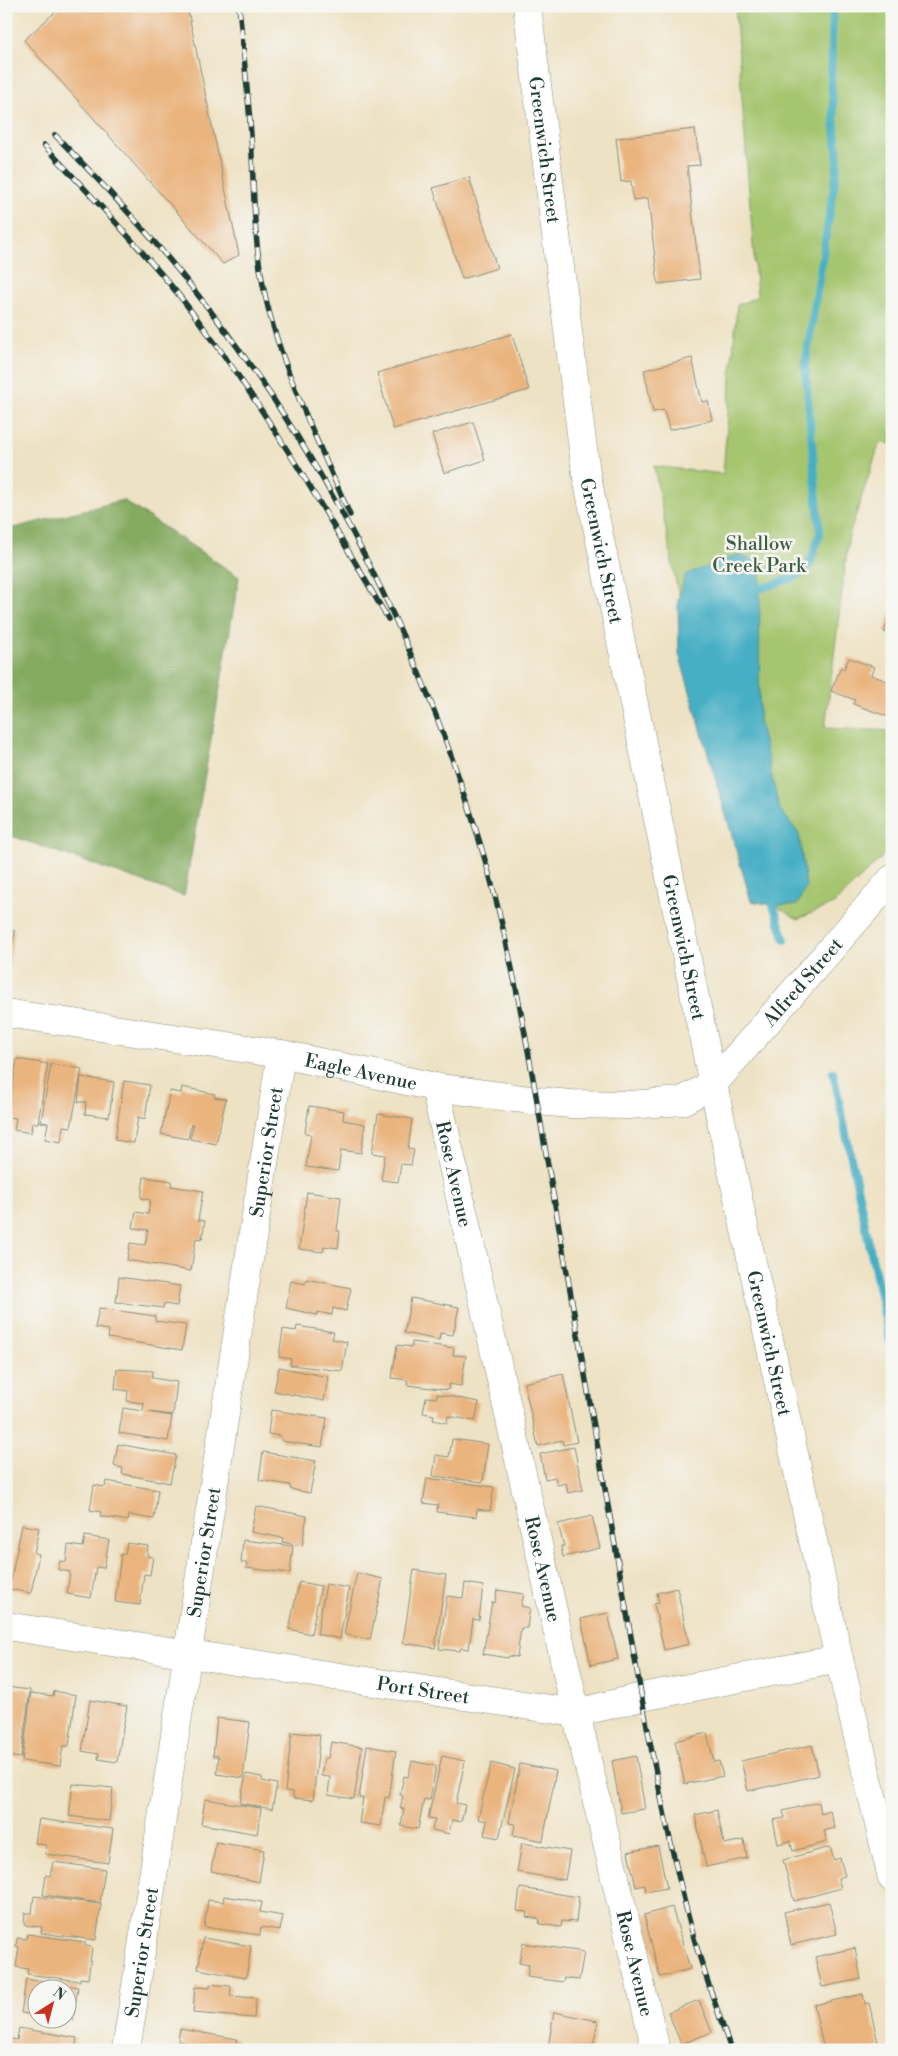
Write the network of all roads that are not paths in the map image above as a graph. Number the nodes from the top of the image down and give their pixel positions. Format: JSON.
{"nodes":[{"id":1,"x":527,"y":6,"type":"edge"},
{"id":2,"x":892,"y":879,"type":"edge"},
{"id":3,"x":6,"y":1013,"type":"edge"},
{"id":4,"x":281,"y":1054,"type":"junction"},
{"id":5,"x":713,"y":1084,"type":"junction"},
{"id":6,"x":435,"y":1087,"type":"junction"},
{"id":7,"x":6,"y":1626,"type":"edge"},
{"id":8,"x":188,"y":1655,"type":"junction"},
{"id":9,"x":839,"y":1659,"type":"junction"},
{"id":10,"x":576,"y":1713,"type":"junction"},
{"id":11,"x":892,"y":1878,"type":"edge"},
{"id":12,"x":126,"y":2050,"type":"edge"},
{"id":13,"x":656,"y":2050,"type":"edge"}],
"edges":[{"from":1,"to":5,"type":"street","name":"Greenwich Street"},
{"from":2,"to":5,"type":"street","name":"Alfred Street"},
{"from":3,"to":4,"type":"street","name":"Eagle Avenue"},
{"from":4,"to":6,"type":"street","name":"Eagle Avenue"},
{"from":4,"to":8,"type":"street","name":"Superior Street"},
{"from":5,"to":6,"type":"street","name":"Eagle Avenue"},
{"from":5,"to":9,"type":"street","name":"Greenwich Street"},
{"from":6,"to":10,"type":"street","name":"Rose Avenue"},
{"from":7,"to":8,"type":"street","name":"Port Street"},
{"from":8,"to":10,"type":"street","name":"Port Street"},
{"from":8,"to":12,"type":"street","name":"Superior Street"},
{"from":9,"to":10,"type":"street","name":"Port Street"},
{"from":9,"to":11,"type":"street","name":"Greenwich Street"},
{"from":10,"to":13,"type":"street","name":"Rose Avenue"}]}
